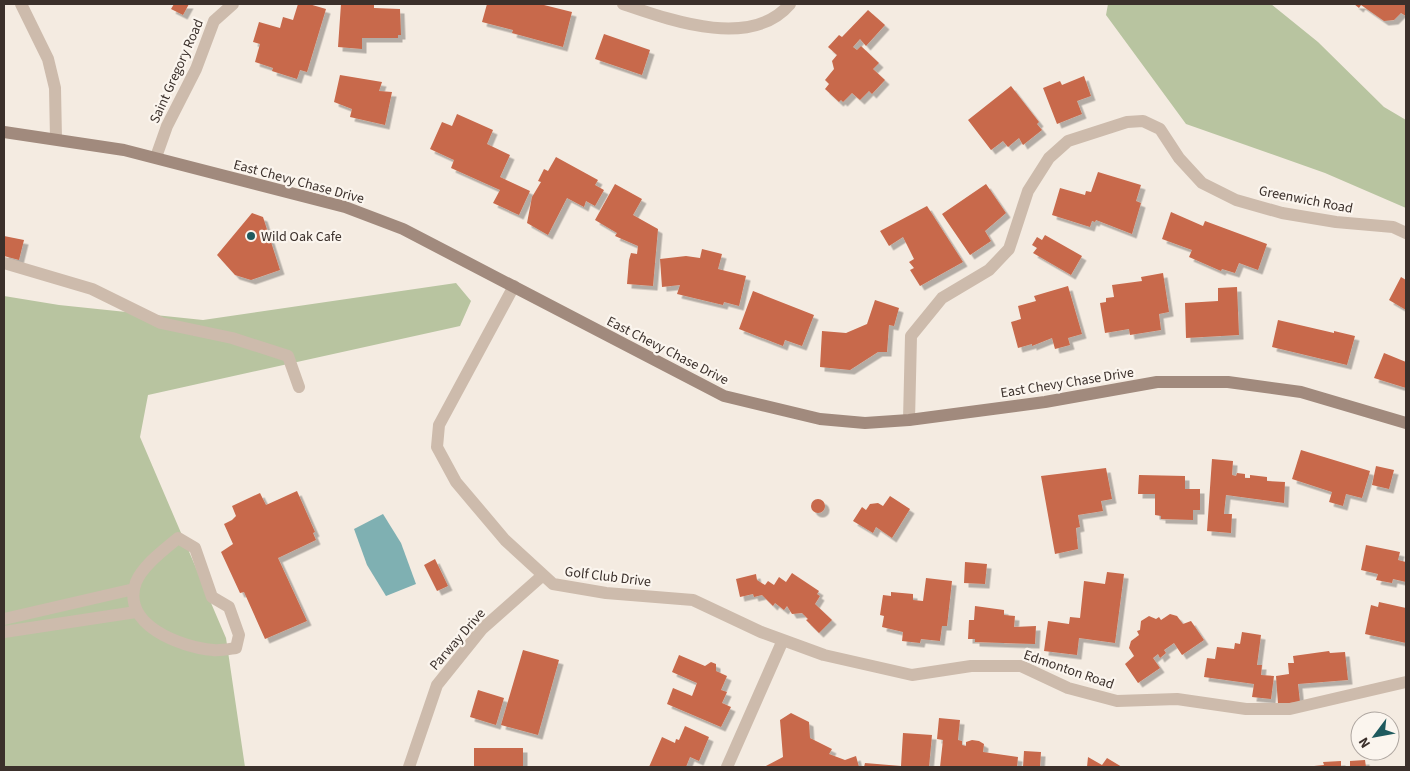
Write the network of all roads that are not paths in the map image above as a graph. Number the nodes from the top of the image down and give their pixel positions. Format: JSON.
{"nodes":[{"id":1,"x":21,"y":4,"type":"edge"},
{"id":2,"x":233,"y":4,"type":"edge"},
{"id":3,"x":623,"y":4,"type":"edge"},
{"id":4,"x":790,"y":4,"type":"edge"},
{"id":5,"x":4,"y":132,"type":"edge"},
{"id":6,"x":56,"y":139,"type":"junction"},
{"id":7,"x":156,"y":157,"type":"junction"},
{"id":8,"x":1406,"y":233,"type":"edge"},
{"id":9,"x":4,"y":263,"type":"edge"},
{"id":10,"x":514,"y":286,"type":"junction"},
{"id":11,"x":299,"y":388,"type":"dead end"},
{"id":12,"x":909,"y":420,"type":"junction"},
{"id":13,"x":1406,"y":423,"type":"edge"},
{"id":14,"x":543,"y":575,"type":"junction"},
{"id":15,"x":134,"y":589,"type":"junction"},
{"id":16,"x":136,"y":612,"type":"junction"},
{"id":17,"x":4,"y":619,"type":"edge"},
{"id":18,"x":4,"y":632,"type":"edge"},
{"id":19,"x":783,"y":640,"type":"junction"},
{"id":20,"x":1406,"y":682,"type":"edge"},
{"id":21,"x":409,"y":767,"type":"edge"},
{"id":22,"x":727,"y":767,"type":"edge"}],
"edges":[{"from":1,"to":6,"type":"street"},
{"from":2,"to":7,"type":"street","name":"Saint Gregory Road"},
{"from":3,"to":4,"type":"street"},
{"from":5,"to":6,"type":"main road","name":"East Chevy Chase Drive"},
{"from":6,"to":7,"type":"main road","name":"East Chevy Chase Drive"},
{"from":7,"to":10,"type":"main road","name":"East Chevy Chase Drive"},
{"from":8,"to":12,"type":"street","name":"Greenwich Road"},
{"from":9,"to":11,"type":"street"},
{"from":10,"to":12,"type":"main road","name":"East Chevy Chase Drive"},
{"from":10,"to":14,"type":"street","name":"Golf Club Drive"},
{"from":12,"to":13,"type":"main road","name":"East Chevy Chase Drive"},
{"from":14,"to":19,"type":"street","name":"Golf Club Drive"},
{"from":14,"to":21,"type":"street","name":"Parway Drive"},
{"from":15,"to":16,"type":"street"},
{"from":15,"to":16,"type":"street"},
{"from":15,"to":17,"type":"street"},
{"from":16,"to":18,"type":"street"},
{"from":19,"to":20,"type":"street","name":"Edmonton Road"},
{"from":19,"to":22,"type":"street"}]}
